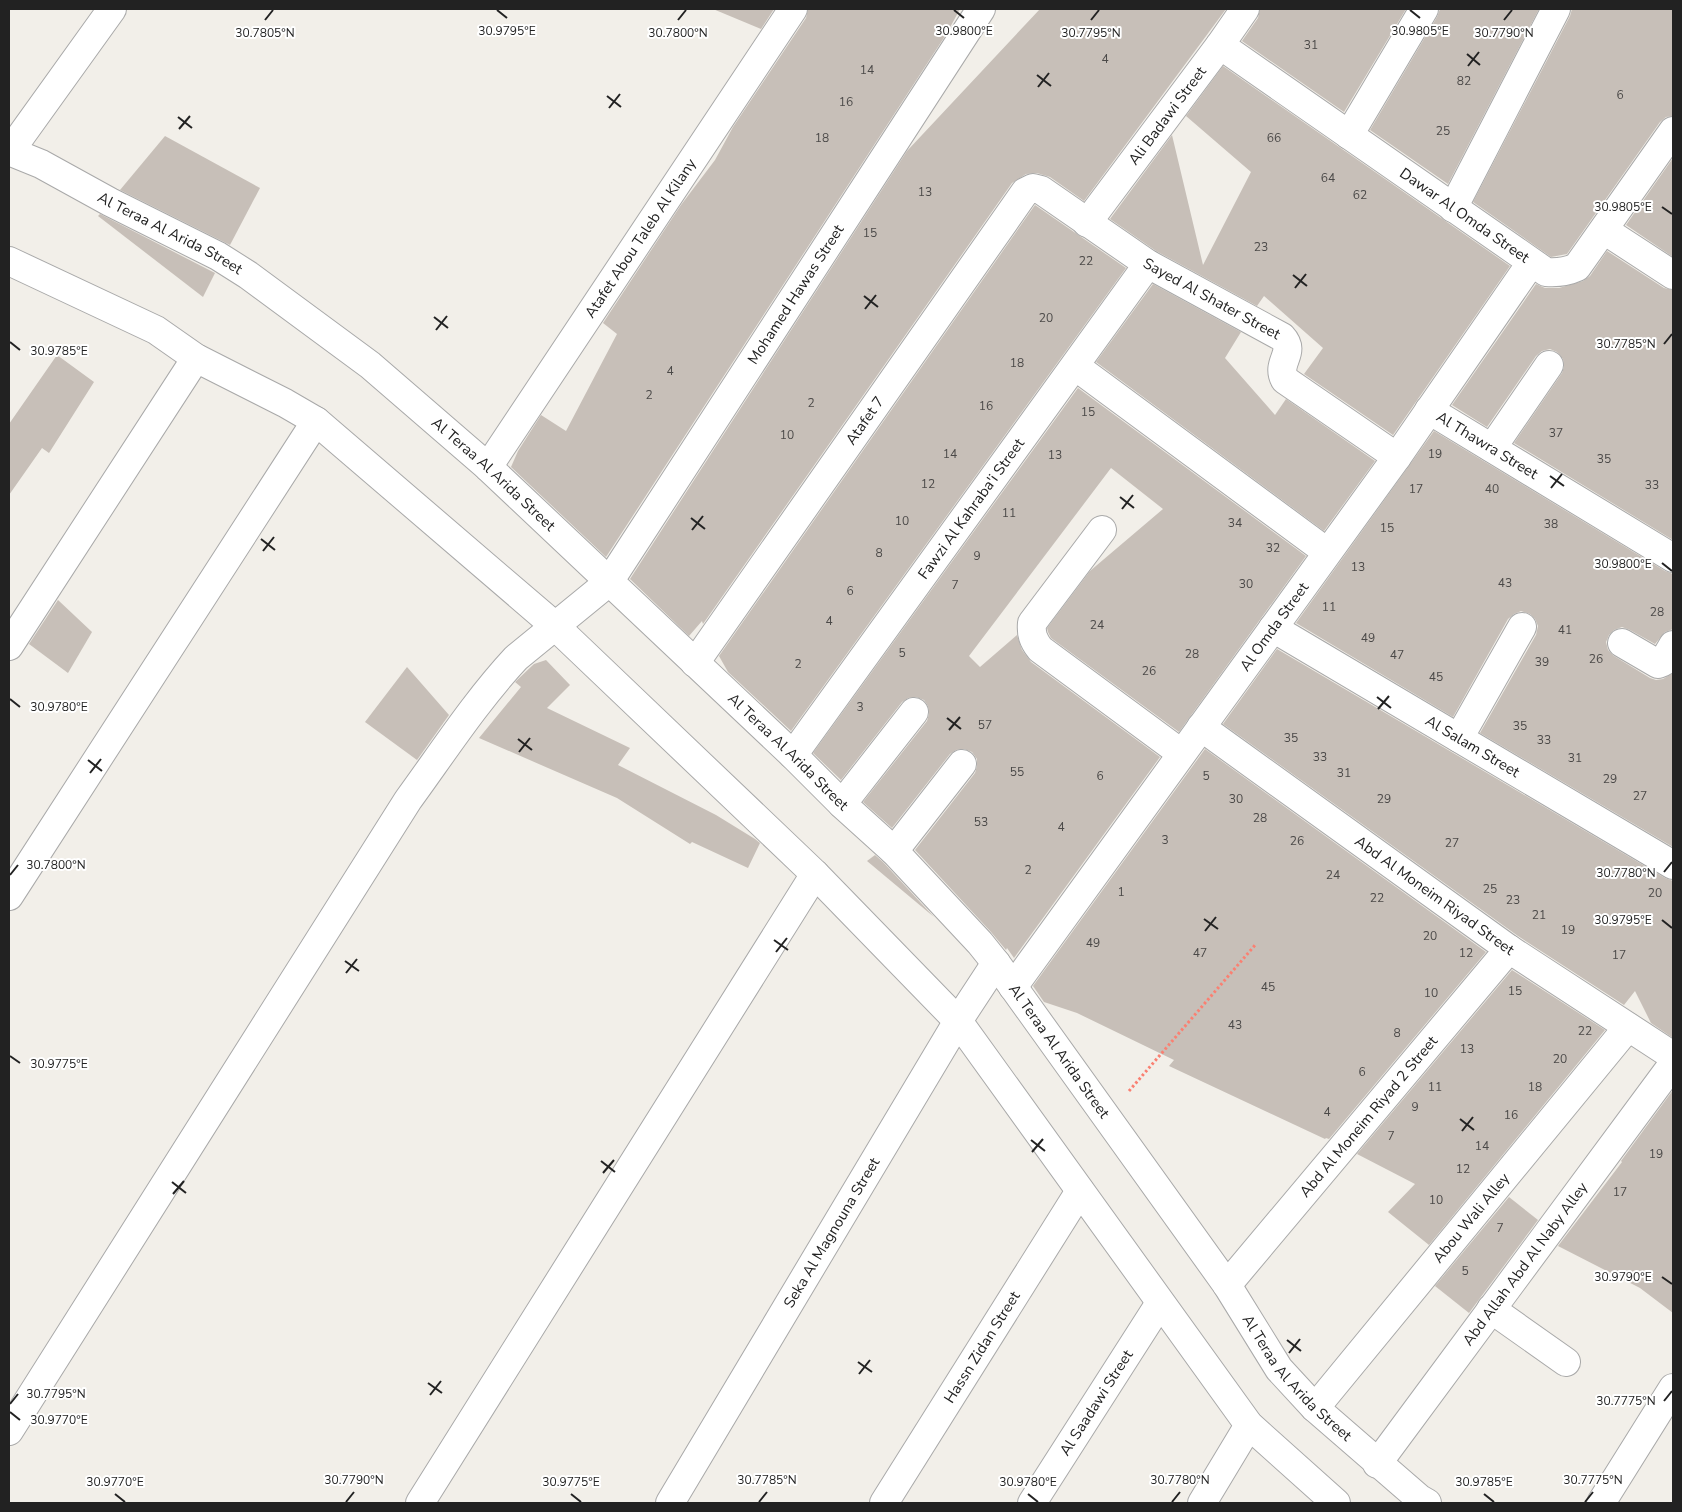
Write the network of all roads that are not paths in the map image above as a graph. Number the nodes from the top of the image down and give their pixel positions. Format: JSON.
{"nodes":[{"id":1,"x":112,"y":9,"type":"edge"},
{"id":2,"x":793,"y":9,"type":"edge"},
{"id":3,"x":981,"y":9,"type":"edge"},
{"id":4,"x":1245,"y":9,"type":"edge"},
{"id":5,"x":1424,"y":9,"type":"edge"},
{"id":6,"x":1556,"y":9,"type":"edge"},
{"id":7,"x":1220,"y":45,"type":"junction"},
{"id":8,"x":1673,"y":131,"type":"edge"},
{"id":9,"x":1349,"y":135,"type":"junction"},
{"id":10,"x":9,"y":151,"type":"edge"},
{"id":11,"x":1041,"y":190,"type":"joint"},
{"id":12,"x":1453,"y":208,"type":"junction"},
{"id":13,"x":1087,"y":222,"type":"junction"},
{"id":14,"x":1604,"y":230,"type":"junction"},
{"id":15,"x":9,"y":261,"type":"edge"},
{"id":16,"x":1531,"y":262,"type":"junction"},
{"id":17,"x":1148,"y":264,"type":"junction"},
{"id":18,"x":1673,"y":275,"type":"edge"},
{"id":19,"x":196,"y":358,"type":"junction"},
{"id":20,"x":1549,"y":365,"type":"dead end"},
{"id":21,"x":1075,"y":366,"type":"junction"},
{"id":22,"x":1429,"y":410,"type":"junction"},
{"id":23,"x":316,"y":421,"type":"junction"},
{"id":24,"x":1492,"y":448,"type":"junction"},
{"id":25,"x":1397,"y":456,"type":"junction"},
{"id":26,"x":488,"y":467,"type":"junction"},
{"id":27,"x":1102,"y":530,"type":"dead end"},
{"id":28,"x":1327,"y":552,"type":"junction"},
{"id":29,"x":1673,"y":558,"type":"edge"},
{"id":30,"x":609,"y":582,"type":"junction"},
{"id":31,"x":555,"y":626,"type":"junction"},
{"id":32,"x":1522,"y":627,"type":"dead end"},
{"id":33,"x":1273,"y":628,"type":"junction"},
{"id":34,"x":1622,"y":643,"type":"dead end"},
{"id":35,"x":1673,"y":645,"type":"edge"},
{"id":36,"x":9,"y":646,"type":"edge"},
{"id":37,"x":696,"y":663,"type":"junction"},
{"id":38,"x":914,"y":712,"type":"dead end"},
{"id":39,"x":1201,"y":727,"type":"junction"},
{"id":40,"x":1459,"y":738,"type":"junction"},
{"id":41,"x":1181,"y":753,"type":"junction"},
{"id":42,"x":793,"y":754,"type":"junction"},
{"id":43,"x":962,"y":764,"type":"dead end"},
{"id":44,"x":842,"y":804,"type":"junction"},
{"id":45,"x":894,"y":851,"type":"junction"},
{"id":46,"x":1673,"y":865,"type":"edge"},
{"id":47,"x":814,"y":874,"type":"junction"},
{"id":48,"x":9,"y":896,"type":"edge"},
{"id":49,"x":1509,"y":948,"type":"junction"},
{"id":50,"x":996,"y":963,"type":"junction"},
{"id":51,"x":1013,"y":987,"type":"junction"},
{"id":52,"x":958,"y":1021,"type":"junction"},
{"id":53,"x":1628,"y":1027,"type":"junction"},
{"id":54,"x":1673,"y":1056,"type":"edge"},
{"id":55,"x":1673,"y":1064,"type":"edge"},
{"id":56,"x":1080,"y":1192,"type":"junction"},
{"id":57,"x":1227,"y":1285,"type":"junction"},
{"id":58,"x":1160,"y":1303,"type":"junction"},
{"id":59,"x":1491,"y":1309,"type":"junction"},
{"id":60,"x":1566,"y":1362,"type":"dead end"},
{"id":61,"x":1673,"y":1388,"type":"edge"},
{"id":62,"x":1315,"y":1408,"type":"junction"},
{"id":63,"x":1249,"y":1425,"type":"junction"},
{"id":64,"x":9,"y":1431,"type":"edge"},
{"id":65,"x":1377,"y":1464,"type":"junction"},
{"id":66,"x":1421,"y":1502,"type":"edge"},
{"id":67,"x":420,"y":1503,"type":"edge"},
{"id":68,"x":670,"y":1503,"type":"edge"},
{"id":69,"x":884,"y":1503,"type":"edge"},
{"id":70,"x":1032,"y":1503,"type":"edge"},
{"id":71,"x":1202,"y":1503,"type":"edge"},
{"id":72,"x":1336,"y":1503,"type":"edge"},
{"id":73,"x":1600,"y":1503,"type":"edge"}],
"edges":[{"from":1,"to":10,"type":"street"},
{"from":2,"to":26,"type":"street","name":"Atafet Abou Taleb Al Kilany"},
{"from":3,"to":30,"type":"street","name":"Mohamed Hawas Street"},
{"from":4,"to":7,"type":"street","name":"Ali Badawi Street"},
{"from":5,"to":9,"type":"street"},
{"from":6,"to":12,"type":"street"},
{"from":7,"to":9,"type":"street","name":"Dawar Al Omda Street"},
{"from":7,"to":13,"type":"street","name":"Ali Badawi Street"},
{"from":8,"to":14,"type":"street","name":"Dawar Al Omda Street"},
{"from":9,"to":12,"type":"street","name":"Dawar Al Omda Street"},
{"from":10,"to":26,"type":"street","name":"Al Teraa Al Arida Street"},
{"from":11,"to":13,"type":"street","name":"Sayed Al Shater Street"},
{"from":11,"to":37,"type":"street","name":"Atafet 7"},
{"from":12,"to":16,"type":"street","name":"Dawar Al Omda Street"},
{"from":13,"to":17,"type":"street","name":"Sayed Al Shater Street"},
{"from":14,"to":16,"type":"street","name":"Dawar Al Omda Street"},
{"from":14,"to":18,"type":"street"},
{"from":15,"to":19,"type":"street"},
{"from":16,"to":22,"type":"street","name":"Al Omda Street"},
{"from":17,"to":21,"type":"street","name":"Fawzi Al Kahraba'i Street"},
{"from":17,"to":25,"type":"street","name":"Sayed Al Shater Street"},
{"from":19,"to":23,"type":"street"},
{"from":19,"to":36,"type":"street"},
{"from":20,"to":24,"type":"street"},
{"from":21,"to":28,"type":"street"},
{"from":21,"to":42,"type":"street","name":"Fawzi Al Kahraba'i Street"},
{"from":22,"to":24,"type":"street","name":"Al Thawra Street"},
{"from":22,"to":25,"type":"street","name":"Al Omda Street"},
{"from":23,"to":31,"type":"street"},
{"from":23,"to":48,"type":"street"},
{"from":24,"to":29,"type":"street","name":"Al Thawra Street"},
{"from":25,"to":28,"type":"street","name":"Al Omda Street"},
{"from":26,"to":30,"type":"street","name":"Al Teraa Al Arida Street"},
{"from":27,"to":41,"type":"street"},
{"from":28,"to":33,"type":"street","name":"Al Omda Street"},
{"from":30,"to":31,"type":"street","name":"Mohamed Hawas Street"},
{"from":30,"to":37,"type":"street","name":"Al Teraa Al Arida Street"},
{"from":31,"to":47,"type":"street"},
{"from":31,"to":64,"type":"street","name":"Mohamed Hawas Street"},
{"from":32,"to":40,"type":"street"},
{"from":33,"to":39,"type":"street","name":"Al Omda Street"},
{"from":33,"to":40,"type":"street","name":"Al Salam Street"},
{"from":34,"to":35,"type":"street"},
{"from":37,"to":42,"type":"street","name":"Al Teraa Al Arida Street"},
{"from":38,"to":44,"type":"street"},
{"from":39,"to":41,"type":"street","name":"Al Omda Street"},
{"from":39,"to":49,"type":"street","name":"Abd Al Moneim Riyad Street"},
{"from":40,"to":46,"type":"street","name":"Al Salam Street"},
{"from":41,"to":51,"type":"street","name":"Al Omda Street"},
{"from":42,"to":44,"type":"street","name":"Al Teraa Al Arida Street"},
{"from":43,"to":45,"type":"street"},
{"from":44,"to":45,"type":"street","name":"Al Teraa Al Arida Street"},
{"from":45,"to":50,"type":"street","name":"Al Teraa Al Arida Street"},
{"from":47,"to":52,"type":"street"},
{"from":47,"to":67,"type":"street"},
{"from":49,"to":53,"type":"street","name":"Abd Al Moneim Riyad Street"},
{"from":49,"to":57,"type":"street","name":"Abd Al Moneim Riyad 2 Street"},
{"from":50,"to":51,"type":"street","name":"Al Teraa Al Arida Street"},
{"from":50,"to":52,"type":"street","name":"Seka Al Magnouna Street"},
{"from":51,"to":57,"type":"street","name":"Al Teraa Al Arida Street"},
{"from":52,"to":56,"type":"street"},
{"from":52,"to":68,"type":"street","name":"Seka Al Magnouna Street"},
{"from":53,"to":54,"type":"street","name":"Abd Al Moneim Riyad Street"},
{"from":53,"to":62,"type":"street","name":"Abou Wali Alley"},
{"from":55,"to":59,"type":"street","name":"Abd Allah Abd Al Naby Alley"},
{"from":56,"to":58,"type":"street"},
{"from":56,"to":69,"type":"street","name":"Hassn Zidan Street"},
{"from":57,"to":62,"type":"street","name":"Al Teraa Al Arida Street"},
{"from":58,"to":63,"type":"street"},
{"from":58,"to":70,"type":"street","name":"Al Saadawi Street"},
{"from":59,"to":60,"type":"street"},
{"from":59,"to":65,"type":"street","name":"Abd Allah Abd Al Naby Alley"},
{"from":61,"to":73,"type":"street"},
{"from":62,"to":65,"type":"street","name":"Al Teraa Al Arida Street"},
{"from":63,"to":71,"type":"street"},
{"from":63,"to":72,"type":"street"},
{"from":65,"to":66,"type":"street","name":"Al Teraa Al Arida Street"}]}
